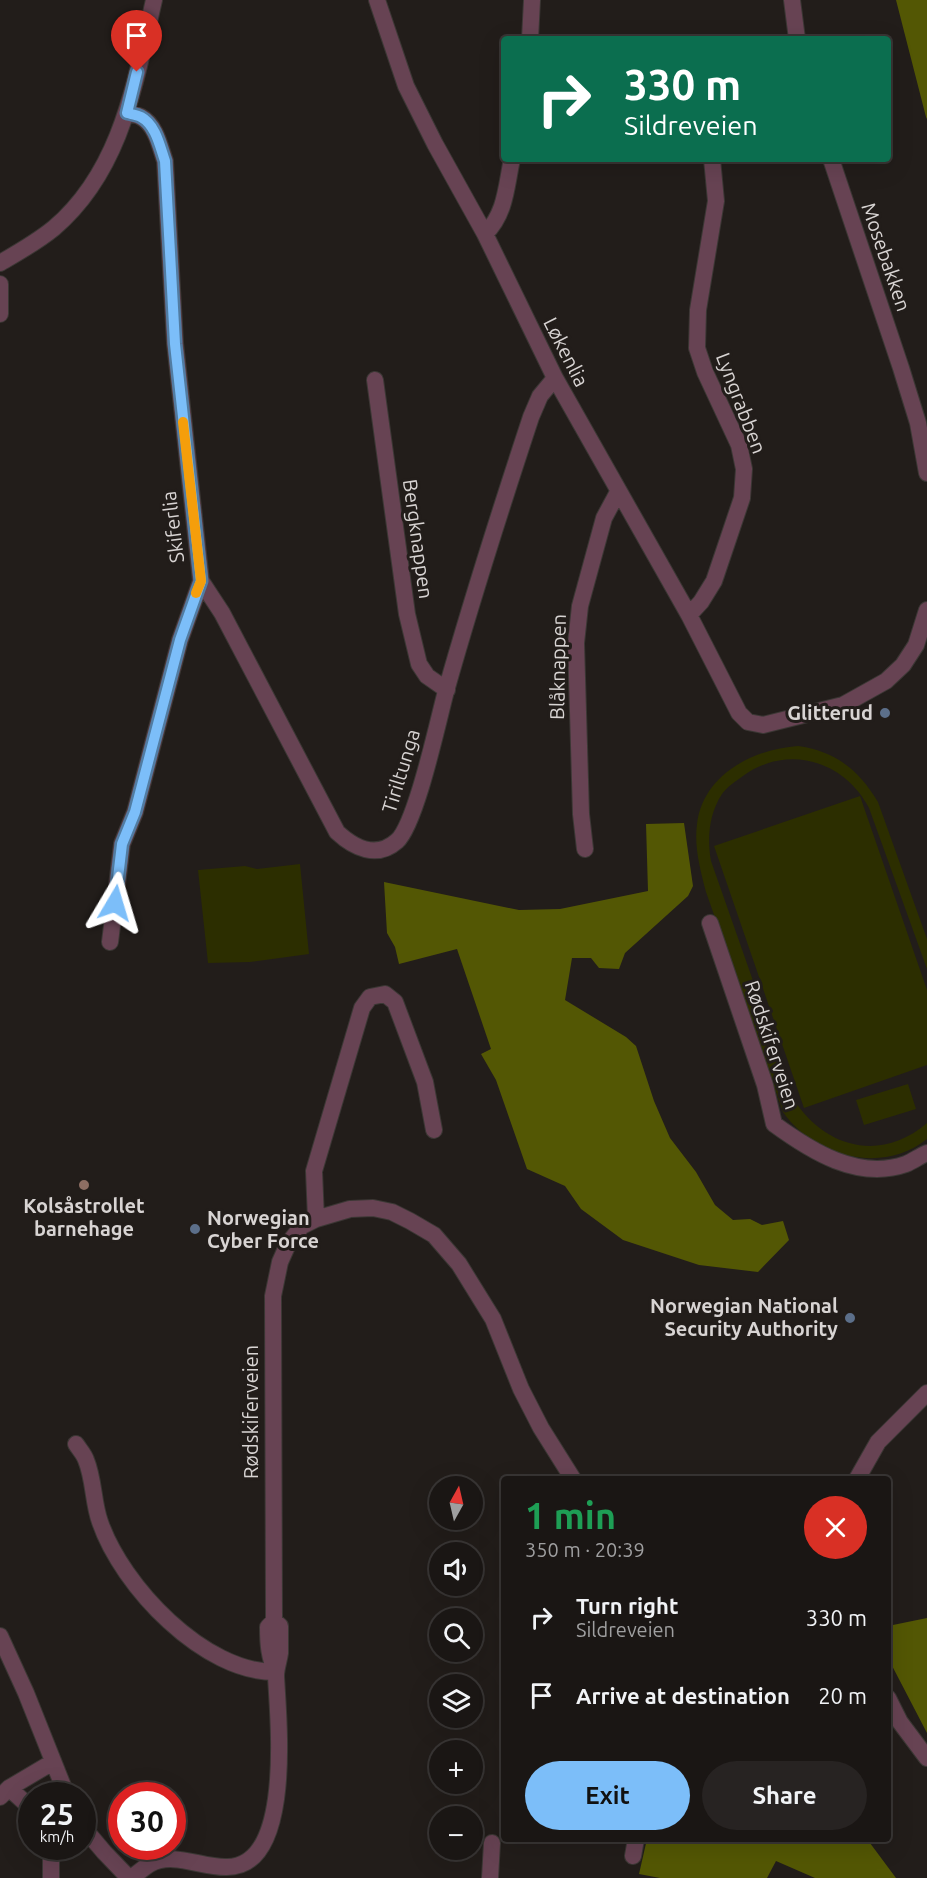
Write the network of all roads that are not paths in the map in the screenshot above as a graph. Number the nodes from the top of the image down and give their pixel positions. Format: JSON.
{"nodes":[{"id":1,"x":154,"y":0,"type":"edge"},
{"id":2,"x":377,"y":0,"type":"edge"},
{"id":3,"x":532,"y":0,"type":"edge"},
{"id":4,"x":792,"y":0,"type":"edge"},
{"id":5,"x":530,"y":36,"type":"edge"},
{"id":6,"x":797,"y":36,"type":"edge"},
{"id":7,"x":127,"y":113,"type":"junction"},
{"id":8,"x":511,"y":162,"type":"edge"},
{"id":9,"x":712,"y":162,"type":"edge"},
{"id":10,"x":832,"y":162,"type":"edge"},
{"id":11,"x":485,"y":234,"type":"junction"},
{"id":12,"x":0,"y":263,"type":"edge"},
{"id":13,"x":0,"y":284,"type":"edge"},
{"id":14,"x":0,"y":314,"type":"edge"},
{"id":15,"x":555,"y":378,"type":"junction"},
{"id":16,"x":375,"y":380,"type":"dead end"},
{"id":17,"x":927,"y":473,"type":"edge"},
{"id":18,"x":618,"y":492,"type":"junction"},
{"id":19,"x":201,"y":581,"type":"junction"},
{"id":20,"x":927,"y":610,"type":"edge"},
{"id":21,"x":689,"y":615,"type":"junction"},
{"id":22,"x":447,"y":690,"type":"junction"},
{"id":23,"x":585,"y":849,"type":"dead end"},
{"id":24,"x":710,"y":923,"type":"dead end"},
{"id":25,"x":110,"y":942,"type":"dead end"},
{"id":26,"x":434,"y":1130,"type":"dead end"},
{"id":27,"x":927,"y":1153,"type":"edge"},
{"id":28,"x":316,"y":1219,"type":"junction"},
{"id":29,"x":927,"y":1393,"type":"edge"},
{"id":30,"x":76,"y":1444,"type":"dead end"},
{"id":31,"x":571,"y":1476,"type":"edge"},
{"id":32,"x":859,"y":1476,"type":"edge"},
{"id":33,"x":0,"y":1636,"type":"edge"},
{"id":34,"x":276,"y":1672,"type":"junction"},
{"id":35,"x":894,"y":1723,"type":"edge"},
{"id":36,"x":927,"y":1758,"type":"edge"},
{"id":37,"x":53,"y":1762,"type":"junction"},
{"id":38,"x":61,"y":1782,"type":"edge"},
{"id":39,"x":4,"y":1793,"type":"edge"},
{"id":40,"x":18,"y":1801,"type":"edge"},
{"id":41,"x":635,"y":1842,"type":"edge"},
{"id":42,"x":96,"y":1843,"type":"edge"},
{"id":43,"x":492,"y":1843,"type":"dead end"},
{"id":44,"x":633,"y":1856,"type":"dead end"},
{"id":45,"x":51,"y":1860,"type":"edge"},
{"id":46,"x":51,"y":1878,"type":"edge"},
{"id":47,"x":130,"y":1878,"type":"edge"},
{"id":48,"x":490,"y":1878,"type":"edge"}],
"edges":[{"from":1,"to":7,"type":"street"},
{"from":2,"to":11,"type":"street","name":"Løkenlia"},
{"from":3,"to":5,"type":"street"},
{"from":4,"to":6,"type":"street"},
{"from":7,"to":12,"type":"street"},
{"from":7,"to":19,"type":"street","name":"Skiferlia"},
{"from":8,"to":11,"type":"street"},
{"from":9,"to":21,"type":"street","name":"Lyngrabben"},
{"from":10,"to":17,"type":"street","name":"Mosebakken"},
{"from":11,"to":15,"type":"street","name":"Løkenlia"},
{"from":13,"to":14,"type":"street"},
{"from":15,"to":18,"type":"street","name":"Løkenlia"},
{"from":15,"to":22,"type":"street","name":"Tiriltunga"},
{"from":16,"to":22,"type":"street","name":"Bergknappen"},
{"from":18,"to":21,"type":"street","name":"Løkenlia"},
{"from":18,"to":23,"type":"street","name":"Blåknappen"},
{"from":19,"to":22,"type":"street","name":"Tiriltunga"},
{"from":19,"to":25,"type":"street","name":"Skiferlia"},
{"from":20,"to":21,"type":"street","name":"Løkenlia"},
{"from":24,"to":27,"type":"street","name":"Rødskiferveien"},
{"from":26,"to":28,"type":"street"},
{"from":28,"to":31,"type":"street","name":"Rødskiferveien"},
{"from":28,"to":34,"type":"street","name":"Rødskiferveien"},
{"from":29,"to":32,"type":"street"},
{"from":30,"to":34,"type":"street"},
{"from":33,"to":37,"type":"street"},
{"from":34,"to":47,"type":"street","name":"Rødskiferveien"},
{"from":35,"to":36,"type":"street"},
{"from":37,"to":38,"type":"street"},
{"from":37,"to":39,"type":"street"},
{"from":39,"to":40,"type":"street"},
{"from":41,"to":44,"type":"street"},
{"from":42,"to":47,"type":"street","name":"Rødskiferveien"},
{"from":43,"to":48,"type":"street"},
{"from":45,"to":46,"type":"street"}]}
